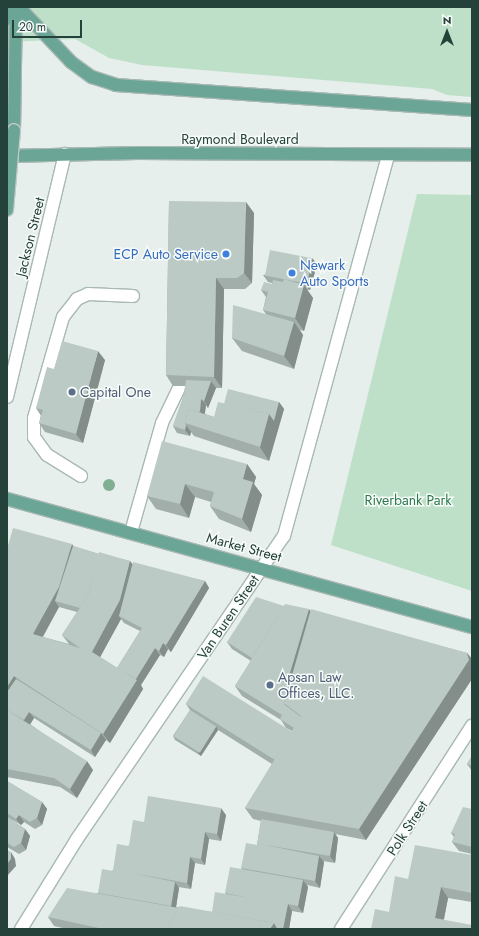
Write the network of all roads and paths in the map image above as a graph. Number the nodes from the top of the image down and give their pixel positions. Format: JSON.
{"nodes":[{"id":1,"x":15,"y":7,"type":"edge"},
{"id":2,"x":19,"y":7,"type":"edge"},
{"id":3,"x":7,"y":20,"type":"edge"},
{"id":4,"x":472,"y":110,"type":"edge"},
{"id":5,"x":66,"y":154,"type":"junction"},
{"id":6,"x":388,"y":155,"type":"junction"},
{"id":7,"x":472,"y":155,"type":"edge"},
{"id":8,"x":7,"y":156,"type":"edge"},
{"id":9,"x":7,"y":210,"type":"edge"},
{"id":10,"x":133,"y":296,"type":"dead end"},
{"id":11,"x":180,"y":386,"type":"edge"},
{"id":12,"x":7,"y":397,"type":"edge"},
{"id":13,"x":81,"y":476,"type":"dead end"},
{"id":14,"x":7,"y":499,"type":"edge"},
{"id":15,"x":132,"y":532,"type":"junction"},
{"id":16,"x":262,"y":567,"type":"junction"},
{"id":17,"x":472,"y":627,"type":"edge"},
{"id":18,"x":472,"y":726,"type":"edge"},
{"id":19,"x":21,"y":929,"type":"edge"},
{"id":20,"x":341,"y":929,"type":"edge"}],
"edges":[{"from":1,"to":3,"type":"main road"},
{"from":1,"to":9,"type":"main road","name":"Jackson Street","bridge":true},
{"from":2,"to":4,"type":"main road"},
{"from":5,"to":6,"type":"main road","name":"Raymond Boulevard"},
{"from":5,"to":8,"type":"main road","name":"Raymond Boulevard"},
{"from":5,"to":12,"type":"street","name":"Jackson Street"},
{"from":6,"to":7,"type":"main road","name":"Raymond Boulevard"},
{"from":6,"to":16,"type":"street","name":"Van Buren Street"},
{"from":10,"to":13,"type":"street"},
{"from":11,"to":15,"type":"street"},
{"from":14,"to":15,"type":"main road","name":"Market Street"},
{"from":15,"to":16,"type":"main road","name":"Market Street"},
{"from":16,"to":17,"type":"main road","name":"Market Street"},
{"from":16,"to":19,"type":"street","name":"Van Buren Street"},
{"from":18,"to":20,"type":"street","name":"Polk Street"}]}
